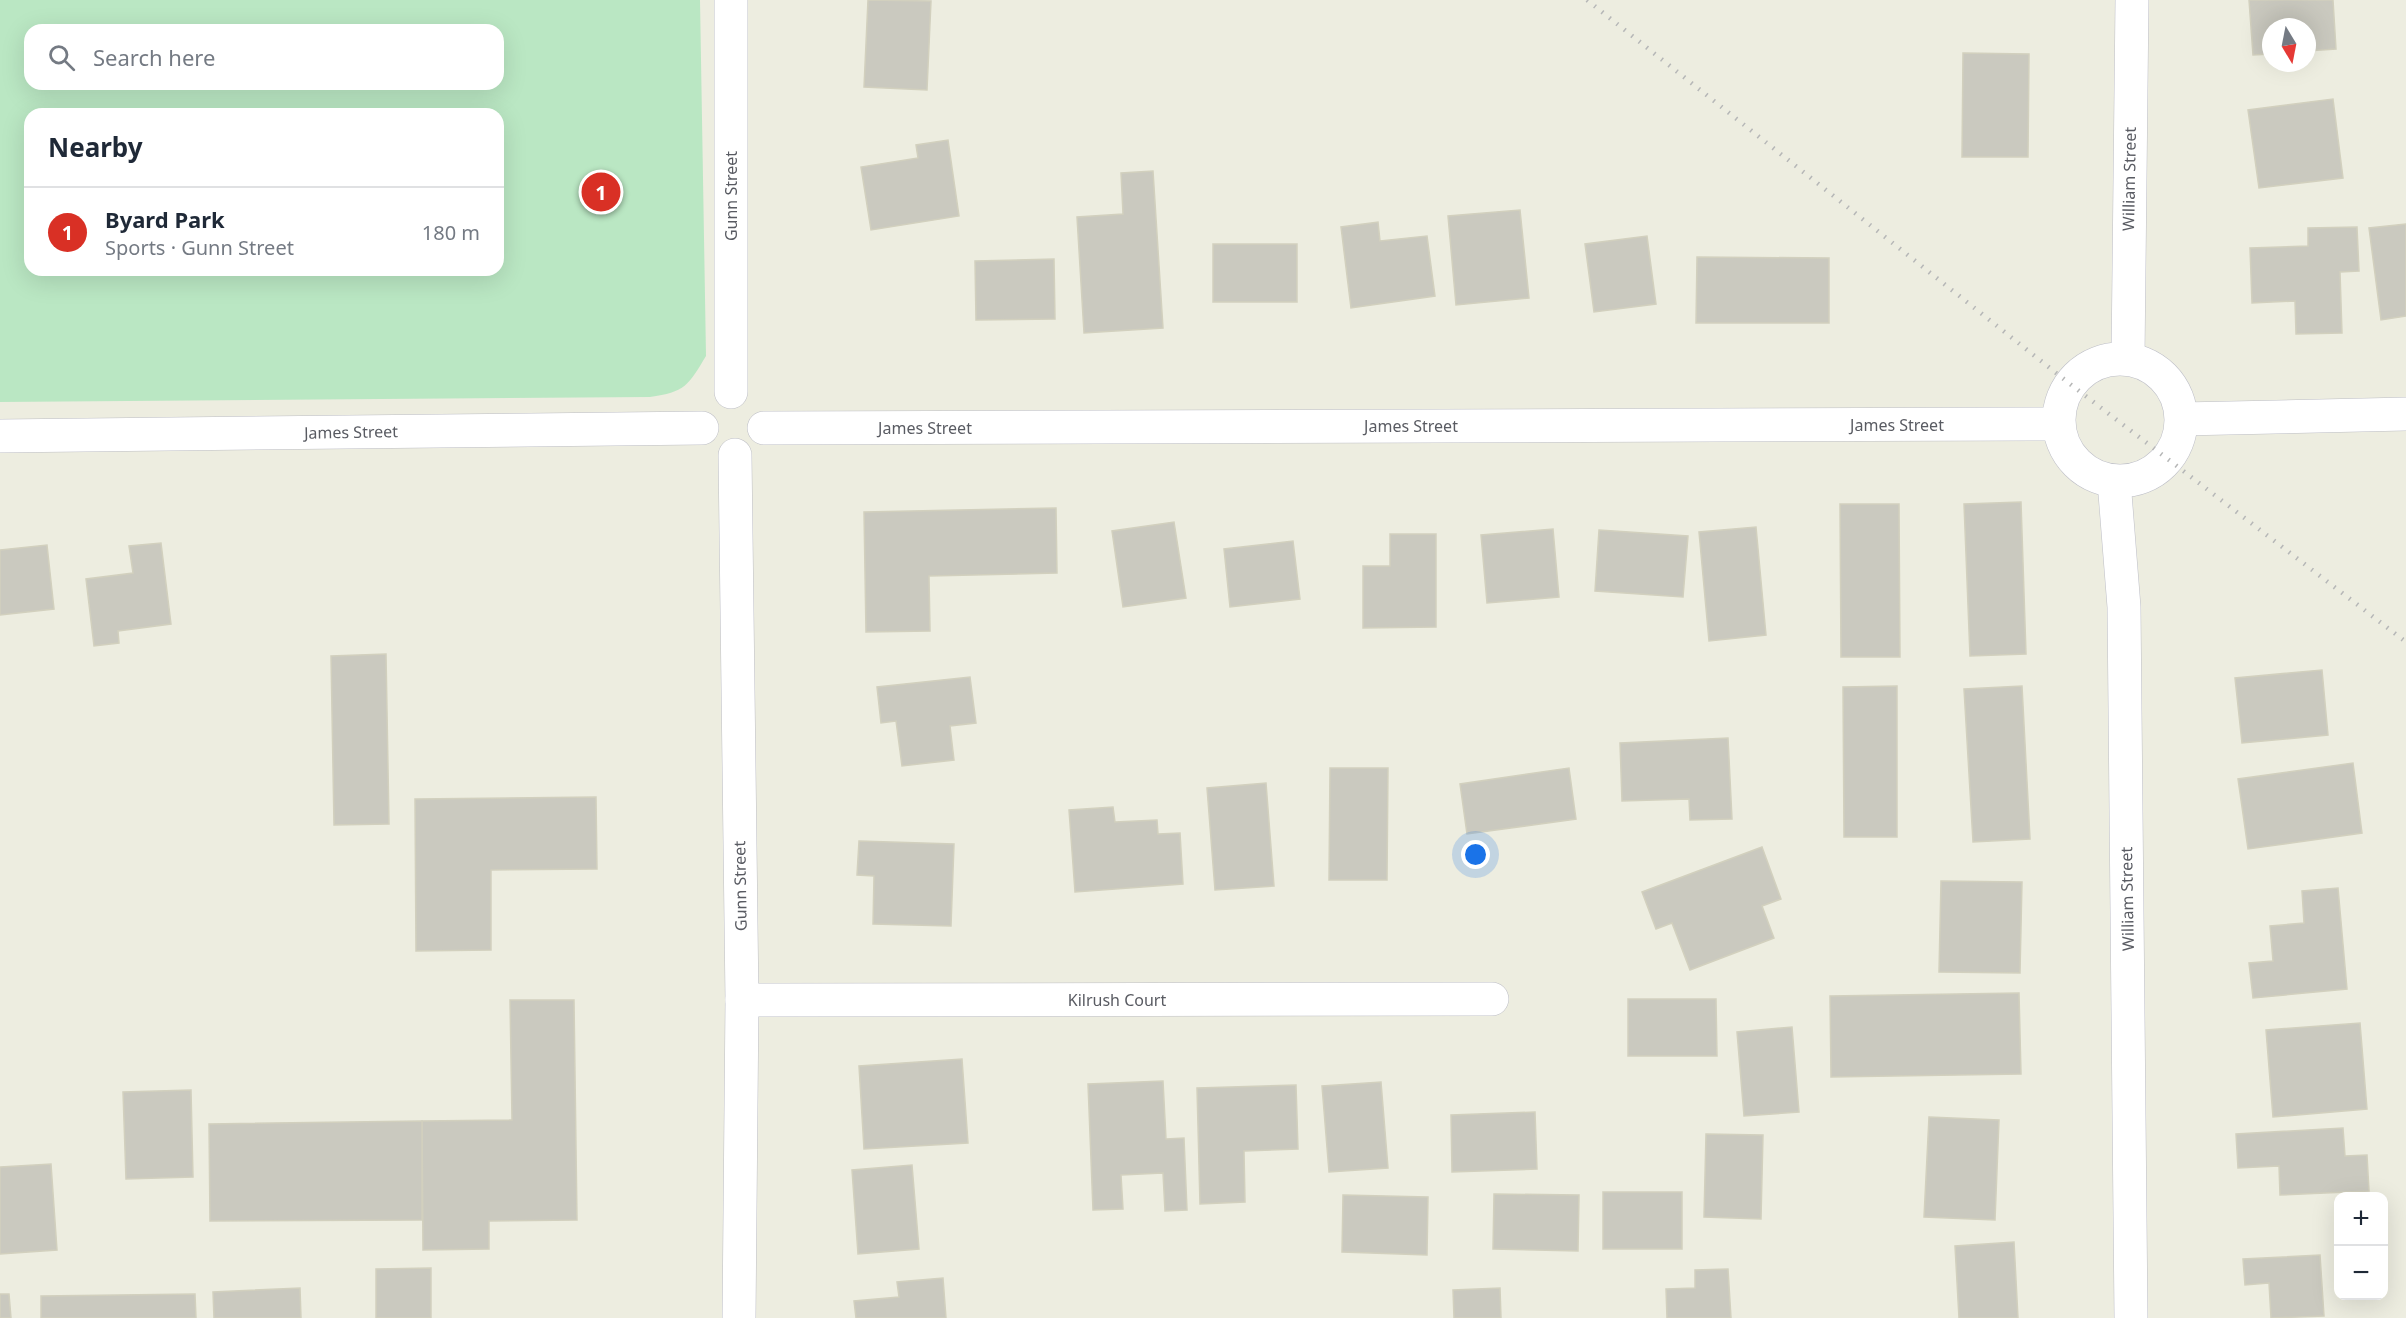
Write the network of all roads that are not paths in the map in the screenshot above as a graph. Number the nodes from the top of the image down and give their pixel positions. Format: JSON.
{"nodes":[{"id":1,"x":731,"y":0,"type":"edge"},
{"id":2,"x":2132,"y":0,"type":"edge"},
{"id":3,"x":2128,"y":358,"type":"junction"},
{"id":4,"x":731,"y":392,"type":"junction"},
{"id":5,"x":2406,"y":414,"type":"edge"},
{"id":6,"x":2182,"y":419,"type":"junction"},
{"id":7,"x":2058,"y":424,"type":"junction"},
{"id":8,"x":702,"y":428,"type":"junction"},
{"id":9,"x":764,"y":428,"type":"junction"},
{"id":10,"x":0,"y":436,"type":"edge"},
{"id":11,"x":735,"y":455,"type":"junction"},
{"id":12,"x":2114,"y":481,"type":"junction"},
{"id":13,"x":1492,"y":999,"type":"dead end"},
{"id":14,"x":742,"y":1000,"type":"junction"},
{"id":15,"x":739,"y":1318,"type":"edge"},
{"id":16,"x":2131,"y":1318,"type":"edge"}],
"edges":[{"from":1,"to":4,"type":"street","name":"Gunn Street"},
{"from":2,"to":3,"type":"street","name":"William Street"},
{"from":3,"to":6,"type":"street"},
{"from":3,"to":7,"type":"street"},
{"from":4,"to":8,"type":"street"},
{"from":4,"to":9,"type":"street"},
{"from":5,"to":6,"type":"street"},
{"from":6,"to":12,"type":"street"},
{"from":7,"to":9,"type":"street","name":"James Street"},
{"from":7,"to":12,"type":"street"},
{"from":8,"to":10,"type":"street","name":"James Street"},
{"from":8,"to":11,"type":"street"},
{"from":9,"to":11,"type":"street"},
{"from":11,"to":14,"type":"street","name":"Gunn Street"},
{"from":12,"to":16,"type":"street","name":"William Street"},
{"from":13,"to":14,"type":"street","name":"Kilrush Court"},
{"from":14,"to":15,"type":"street","name":"Gunn Street"}]}
